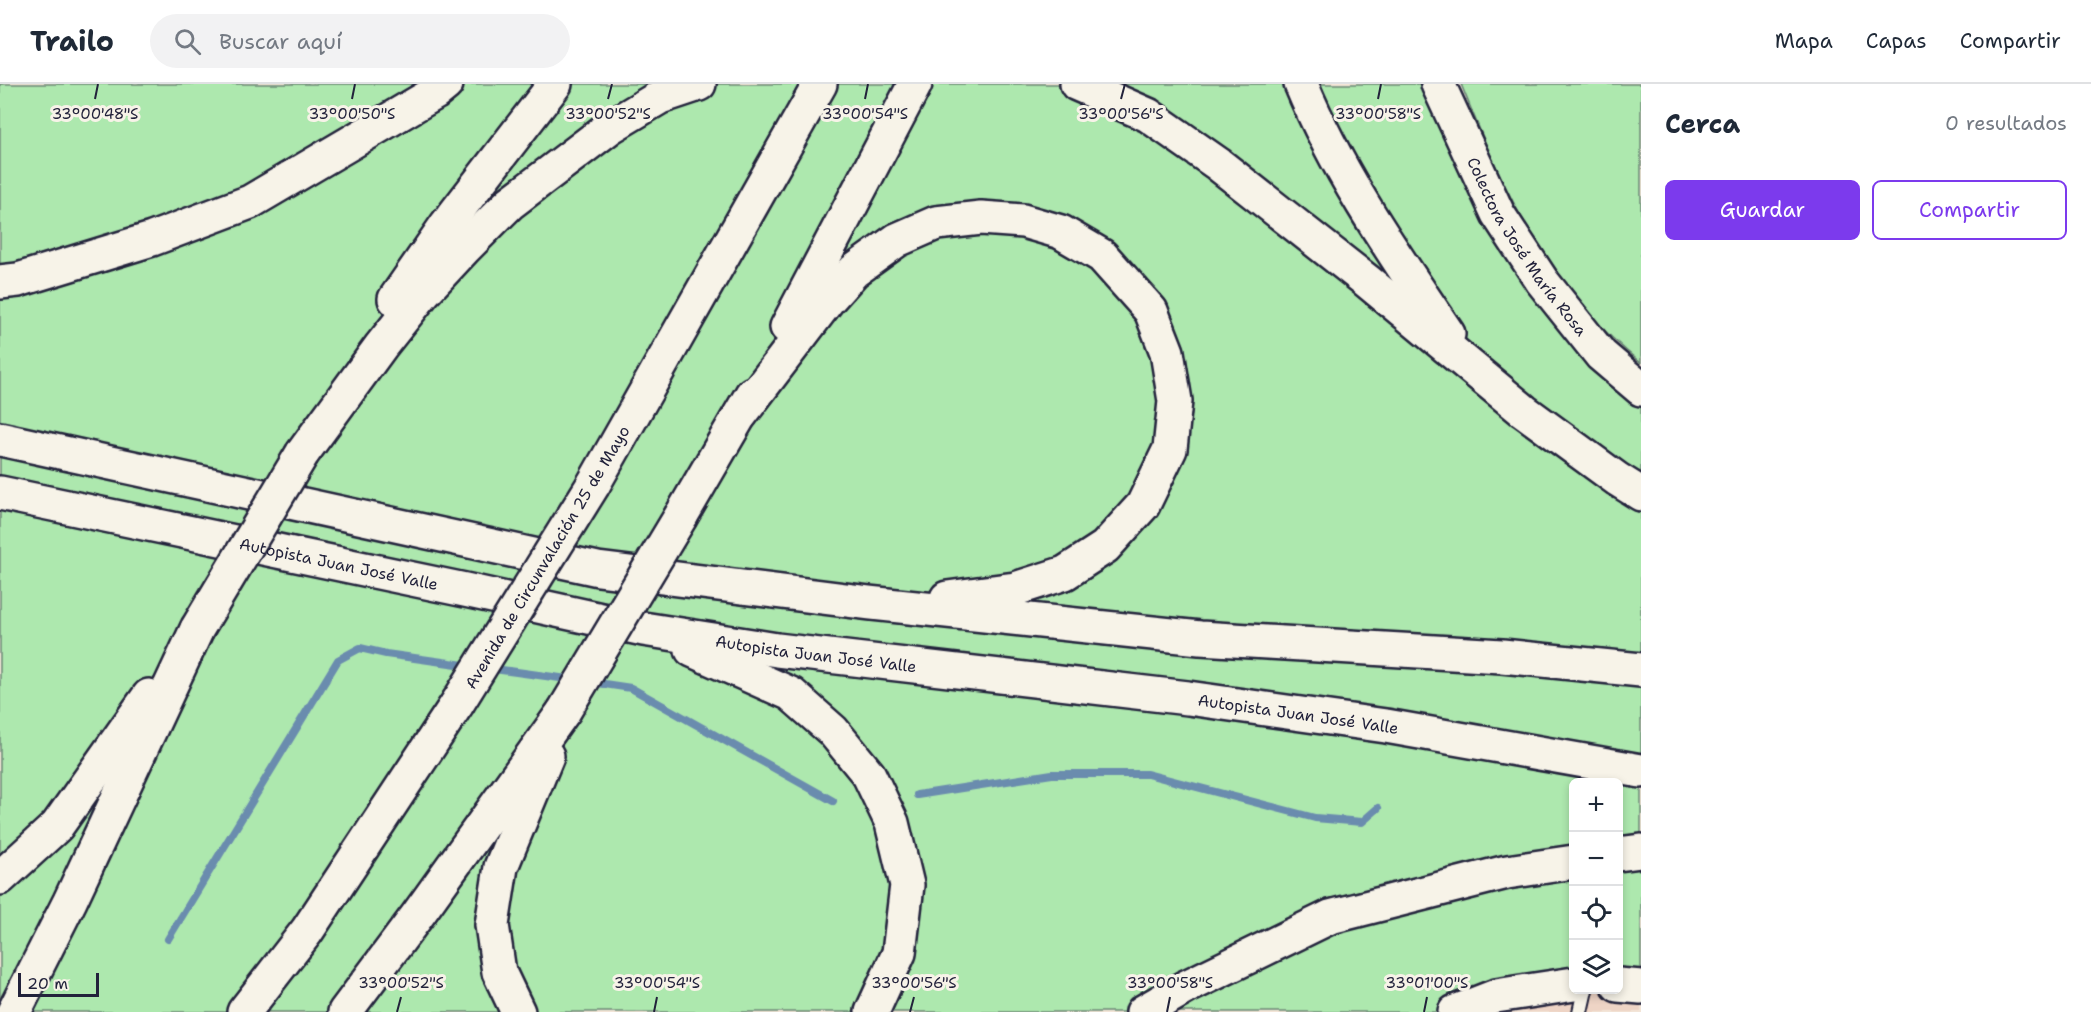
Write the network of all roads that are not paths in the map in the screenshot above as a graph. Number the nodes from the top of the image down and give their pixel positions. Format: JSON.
{"nodes":[{"id":1,"x":446,"y":84,"type":"edge"},
{"id":2,"x":555,"y":84,"type":"edge"},
{"id":3,"x":699,"y":84,"type":"edge"},
{"id":4,"x":820,"y":84,"type":"edge"},
{"id":5,"x":915,"y":84,"type":"edge"},
{"id":6,"x":1077,"y":84,"type":"edge"},
{"id":7,"x":1301,"y":84,"type":"edge"},
{"id":8,"x":1438,"y":84,"type":"edge"},
{"id":9,"x":0,"y":282,"type":"edge"},
{"id":10,"x":1467,"y":363,"type":"junction"},
{"id":11,"x":1641,"y":389,"type":"edge"},
{"id":12,"x":741,"y":414,"type":"junction"},
{"id":13,"x":0,"y":439,"type":"edge"},
{"id":14,"x":302,"y":454,"type":"junction"},
{"id":15,"x":0,"y":493,"type":"edge"},
{"id":16,"x":1641,"y":494,"type":"edge"},
{"id":17,"x":0,"y":502,"type":"edge"},
{"id":18,"x":55,"y":504,"type":"junction"},
{"id":19,"x":870,"y":603,"type":"junction"},
{"id":20,"x":197,"y":629,"type":"junction"},
{"id":21,"x":643,"y":629,"type":"junction"},
{"id":22,"x":1641,"y":670,"type":"edge"},
{"id":23,"x":564,"y":711,"type":"junction"},
{"id":24,"x":1641,"y":771,"type":"edge"},
{"id":25,"x":1641,"y":851,"type":"edge"},
{"id":26,"x":1623,"y":853,"type":"edge"},
{"id":27,"x":1569,"y":863,"type":"edge"},
{"id":28,"x":0,"y":878,"type":"edge"},
{"id":29,"x":1569,"y":985,"type":"edge"},
{"id":30,"x":1623,"y":985,"type":"edge"},
{"id":31,"x":1641,"y":987,"type":"edge"},
{"id":32,"x":1584,"y":994,"type":"edge"},
{"id":33,"x":14,"y":1012,"type":"edge"},
{"id":34,"x":244,"y":1012,"type":"edge"},
{"id":35,"x":345,"y":1012,"type":"edge"},
{"id":36,"x":518,"y":1012,"type":"edge"},
{"id":37,"x":872,"y":1012,"type":"edge"},
{"id":38,"x":1143,"y":1012,"type":"edge"},
{"id":39,"x":1455,"y":1012,"type":"edge"},
{"id":40,"x":1580,"y":1012,"type":"edge"}],
"edges":[{"from":1,"to":9,"type":"main road"},
{"from":2,"to":14,"type":"main road"},
{"from":3,"to":14,"type":"main road"},
{"from":4,"to":34,"type":"main road","name":"Avenida de Circunvalación 25 de Mayo","bridge":true},
{"from":5,"to":12,"type":"main road"},
{"from":6,"to":10,"type":"main road"},
{"from":7,"to":10,"type":"main road"},
{"from":8,"to":11,"type":"main road","name":"Colectora José María Rosa"},
{"from":10,"to":16,"type":"main road"},
{"from":12,"to":19,"type":"main road"},
{"from":12,"to":23,"type":"main road","bridge":true},
{"from":13,"to":19,"type":"main road"},
{"from":14,"to":20,"type":"main road","bridge":true},
{"from":15,"to":18,"type":"main road","name":"Autopista Juan José Valle"},
{"from":17,"to":18,"type":"main road"},
{"from":18,"to":21,"type":"main road","name":"Autopista Juan José Valle"},
{"from":19,"to":22,"type":"main road"},
{"from":20,"to":28,"type":"main road"},
{"from":20,"to":33,"type":"main road"},
{"from":21,"to":24,"type":"main road","name":"Autopista Juan José Valle"},
{"from":21,"to":37,"type":"main road"},
{"from":23,"to":35,"type":"main road"},
{"from":23,"to":36,"type":"main road"},
{"from":25,"to":26,"type":"main road"},
{"from":27,"to":38,"type":"main road"},
{"from":29,"to":39,"type":"main road"},
{"from":30,"to":31,"type":"main road"},
{"from":32,"to":40,"type":"lane"}]}
